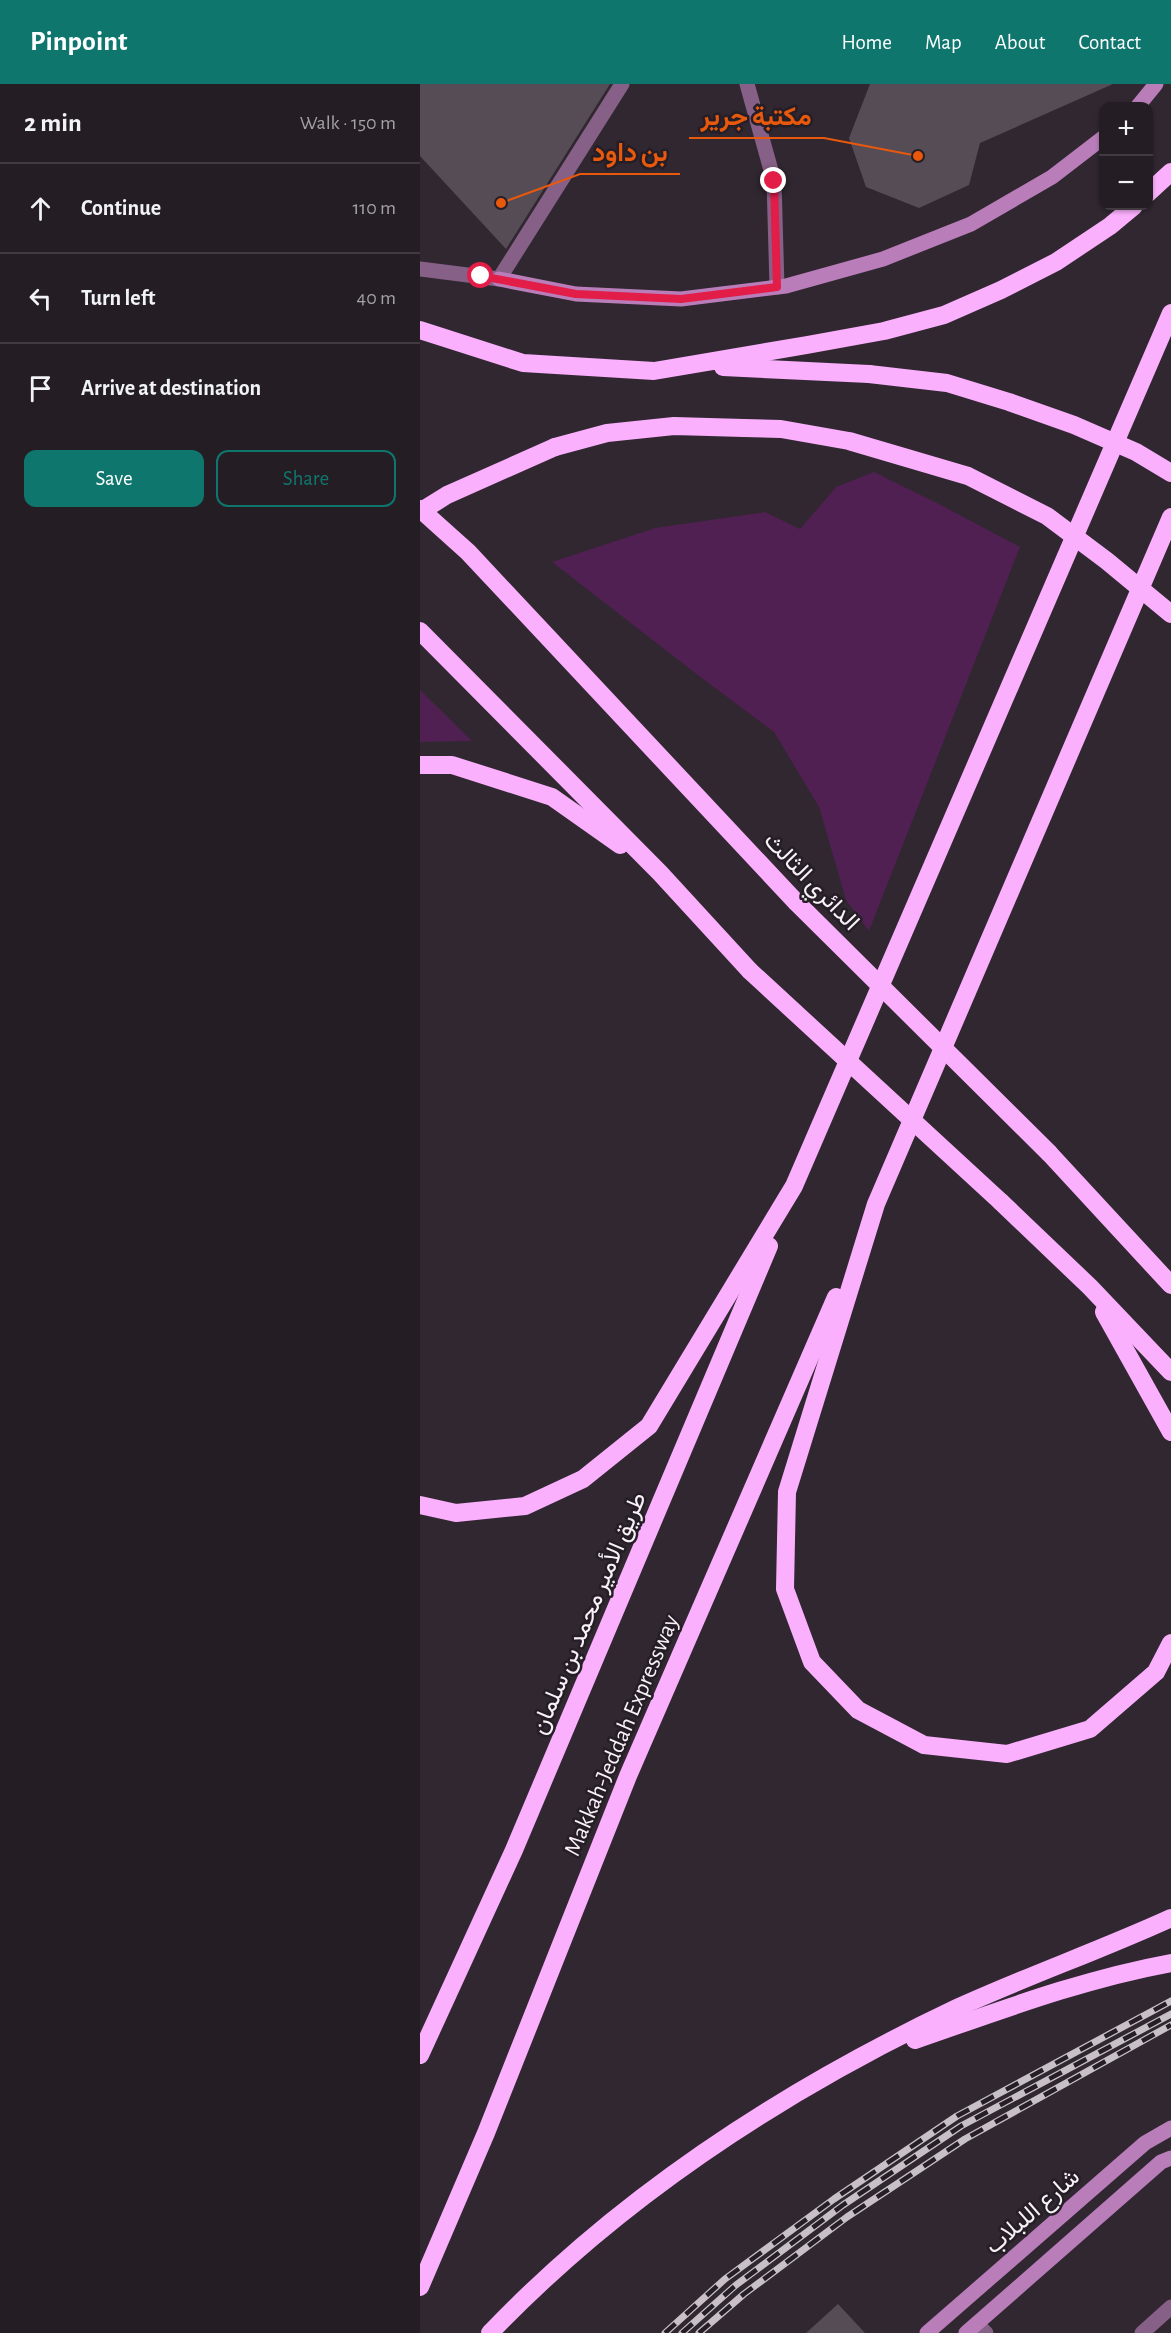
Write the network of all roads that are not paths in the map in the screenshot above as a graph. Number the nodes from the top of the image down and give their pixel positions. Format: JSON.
{"nodes":[{"id":1,"x":622,"y":84,"type":"edge"},
{"id":2,"x":747,"y":84,"type":"edge"},
{"id":3,"x":1156,"y":84,"type":"edge"},
{"id":4,"x":1141,"y":102,"type":"edge"},
{"id":5,"x":1099,"y":141,"type":"edge"},
{"id":6,"x":1171,"y":172,"type":"edge"},
{"id":7,"x":1153,"y":189,"type":"edge"},
{"id":8,"x":1129,"y":210,"type":"edge"},
{"id":9,"x":420,"y":269,"type":"edge"},
{"id":10,"x":499,"y":279,"type":"junction"},
{"id":11,"x":777,"y":287,"type":"junction"},
{"id":12,"x":1171,"y":313,"type":"edge"},
{"id":13,"x":420,"y":330,"type":"edge"},
{"id":14,"x":691,"y":365,"type":"junction"},
{"id":15,"x":1171,"y":473,"type":"edge"},
{"id":16,"x":420,"y":511,"type":"edge"},
{"id":17,"x":1171,"y":517,"type":"edge"},
{"id":18,"x":1171,"y":614,"type":"edge"},
{"id":19,"x":420,"y":632,"type":"edge"},
{"id":20,"x":420,"y":765,"type":"edge"},
{"id":21,"x":660,"y":873,"type":"junction"},
{"id":22,"x":794,"y":1186,"type":"junction"},
{"id":23,"x":876,"y":1204,"type":"junction"},
{"id":24,"x":1171,"y":1285,"type":"edge"},
{"id":25,"x":1090,"y":1287,"type":"junction"},
{"id":26,"x":1171,"y":1372,"type":"edge"},
{"id":27,"x":1171,"y":1432,"type":"edge"},
{"id":28,"x":420,"y":1505,"type":"edge"},
{"id":29,"x":1171,"y":1643,"type":"edge"},
{"id":30,"x":1171,"y":1918,"type":"edge"},
{"id":31,"x":1171,"y":1963,"type":"edge"},
{"id":32,"x":420,"y":2055,"type":"edge"},
{"id":33,"x":845,"y":2064,"type":"junction"},
{"id":34,"x":1171,"y":2128,"type":"edge"},
{"id":35,"x":1171,"y":2158,"type":"edge"},
{"id":36,"x":420,"y":2287,"type":"edge"},
{"id":37,"x":1171,"y":2307,"type":"edge"},
{"id":38,"x":976,"y":2330,"type":"edge"},
{"id":39,"x":490,"y":2333,"type":"edge"},
{"id":40,"x":927,"y":2333,"type":"edge"},
{"id":41,"x":1142,"y":2333,"type":"edge"}],
"edges":[{"from":1,"to":10,"type":"street"},
{"from":2,"to":11,"type":"street"},
{"from":3,"to":4,"type":"street"},
{"from":5,"to":11,"type":"street"},
{"from":6,"to":7,"type":"highway"},
{"from":8,"to":14,"type":"highway"},
{"from":9,"to":10,"type":"street"},
{"from":10,"to":11,"type":"street"},
{"from":12,"to":22,"type":"highway"},
{"from":13,"to":14,"type":"highway"},
{"from":14,"to":15,"type":"highway","bridge":true},
{"from":16,"to":18,"type":"highway","bridge":true},
{"from":16,"to":24,"type":"highway","name":"الدائري الثالث","bridge":true},
{"from":17,"to":23,"type":"highway"},
{"from":19,"to":21,"type":"highway"},
{"from":20,"to":21,"type":"highway"},
{"from":21,"to":25,"type":"highway","bridge":true},
{"from":22,"to":28,"type":"highway"},
{"from":22,"to":32,"type":"highway","name":"طريق الأمير محمد بن سلمان"},
{"from":23,"to":29,"type":"highway"},
{"from":23,"to":36,"type":"highway","name":"Makkah-Jeddah Expressway"},
{"from":25,"to":26,"type":"highway"},
{"from":25,"to":27,"type":"highway"},
{"from":30,"to":33,"type":"highway"},
{"from":31,"to":33,"type":"highway"},
{"from":33,"to":39,"type":"highway"},
{"from":34,"to":40,"type":"street","name":"شارع اللبلاب"},
{"from":35,"to":38,"type":"street","name":"شارع اللبلاب"},
{"from":37,"to":41,"type":"street"}]}
